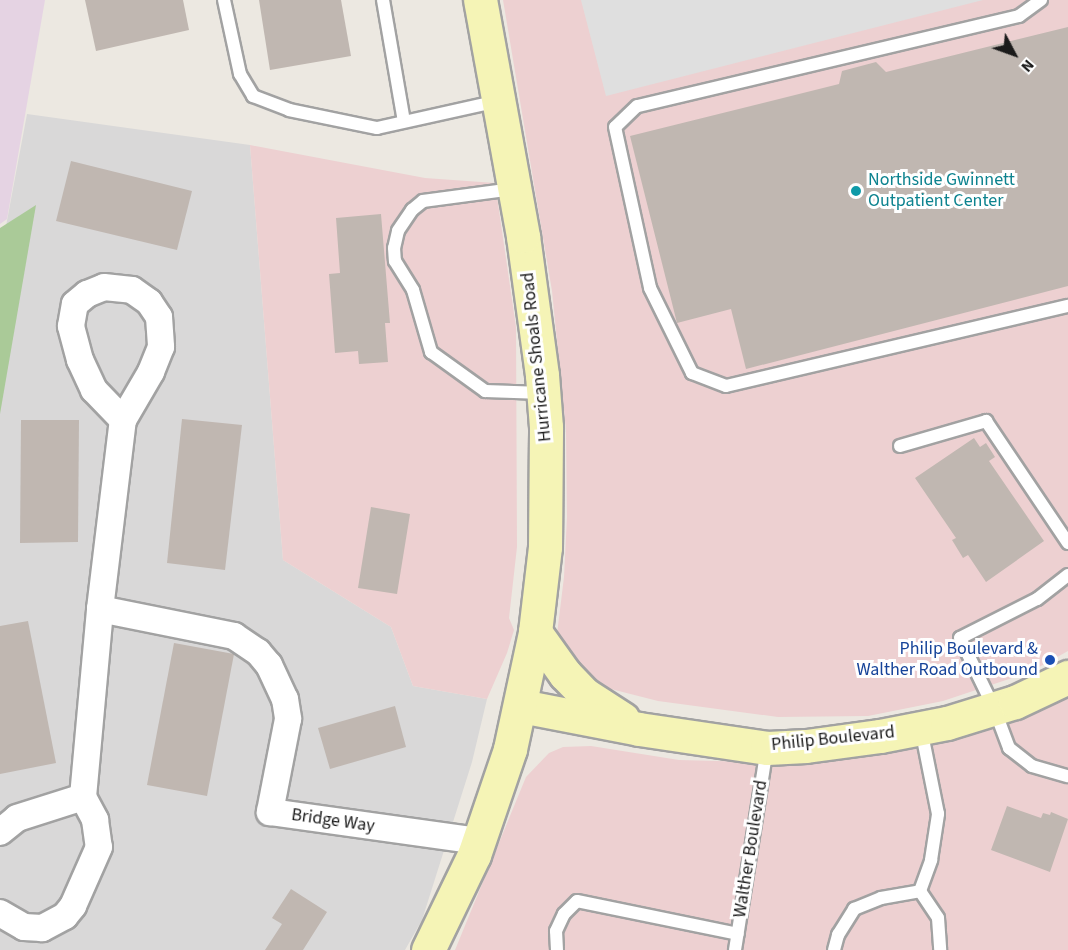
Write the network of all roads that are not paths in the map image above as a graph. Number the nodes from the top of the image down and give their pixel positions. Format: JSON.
{"nodes":[{"id":1,"x":224,"y":0,"type":"edge"},
{"id":2,"x":383,"y":0,"type":"edge"},
{"id":3,"x":480,"y":0,"type":"edge"},
{"id":4,"x":1041,"y":0,"type":"edge"},
{"id":5,"x":500,"y":100,"type":"junction"},
{"id":6,"x":404,"y":121,"type":"junction"},
{"id":7,"x":515,"y":188,"type":"junction"},
{"id":8,"x":1068,"y":306,"type":"edge"},
{"id":9,"x":544,"y":393,"type":"junction"},
{"id":10,"x":123,"y":420,"type":"junction"},
{"id":11,"x":900,"y":446,"type":"dead end"},
{"id":12,"x":1068,"y":543,"type":"edge"},
{"id":13,"x":1068,"y":575,"type":"edge"},
{"id":14,"x":100,"y":609,"type":"junction"},
{"id":15,"x":536,"y":632,"type":"junction"},
{"id":16,"x":1068,"y":677,"type":"edge"},
{"id":17,"x":521,"y":706,"type":"junction"},
{"id":18,"x":994,"y":708,"type":"junction"},
{"id":19,"x":921,"y":728,"type":"junction"},
{"id":20,"x":639,"y":729,"type":"junction"},
{"id":21,"x":767,"y":748,"type":"junction"},
{"id":22,"x":1068,"y":776,"type":"edge"},
{"id":23,"x":83,"y":797,"type":"junction"},
{"id":24,"x":0,"y":832,"type":"edge"},
{"id":25,"x":480,"y":841,"type":"junction"},
{"id":26,"x":920,"y":891,"type":"junction"},
{"id":27,"x":0,"y":912,"type":"edge"},
{"id":28,"x":738,"y":934,"type":"junction"},
{"id":29,"x":428,"y":950,"type":"edge"},
{"id":30,"x":556,"y":950,"type":"edge"},
{"id":31,"x":735,"y":950,"type":"edge"},
{"id":32,"x":834,"y":950,"type":"edge"},
{"id":33,"x":940,"y":950,"type":"edge"}],
"edges":[{"from":1,"to":6,"type":"lane"},
{"from":2,"to":6,"type":"lane"},
{"from":3,"to":5,"type":"street","name":"Hurricane Shoals Road"},
{"from":4,"to":8,"type":"lane"},
{"from":5,"to":6,"type":"lane"},
{"from":5,"to":7,"type":"street","name":"Hurricane Shoals Road"},
{"from":7,"to":9,"type":"street","name":"Hurricane Shoals Road"},
{"from":7,"to":9,"type":"lane"},
{"from":9,"to":15,"type":"street","name":"Hurricane Shoals Road"},
{"from":10,"to":10,"type":"street"},
{"from":10,"to":14,"type":"street"},
{"from":11,"to":12,"type":"lane"},
{"from":13,"to":18,"type":"lane"},
{"from":14,"to":23,"type":"street"},
{"from":14,"to":25,"type":"street","name":"Bridge Way"},
{"from":15,"to":17,"type":"street","name":"Hurricane Shoals Road"},
{"from":15,"to":20,"type":"street"},
{"from":16,"to":18,"type":"street","name":"Philip Boulevard"},
{"from":17,"to":20,"type":"street","name":"Philip Boulevard"},
{"from":17,"to":25,"type":"street","name":"Hurricane Shoals Road"},
{"from":18,"to":19,"type":"street","name":"Philip Boulevard"},
{"from":18,"to":22,"type":"lane"},
{"from":19,"to":21,"type":"street","name":"Philip Boulevard"},
{"from":19,"to":26,"type":"lane"},
{"from":20,"to":21,"type":"street","name":"Philip Boulevard"},
{"from":21,"to":28,"type":"lane","name":"Walther Boulevard"},
{"from":23,"to":24,"type":"street"},
{"from":23,"to":27,"type":"street"},
{"from":25,"to":29,"type":"street","name":"Hurricane Shoals Road"},
{"from":26,"to":32,"type":"lane"},
{"from":26,"to":33,"type":"lane"},
{"from":28,"to":30,"type":"lane"},
{"from":28,"to":31,"type":"lane","name":"Walther Boulevard"}]}
